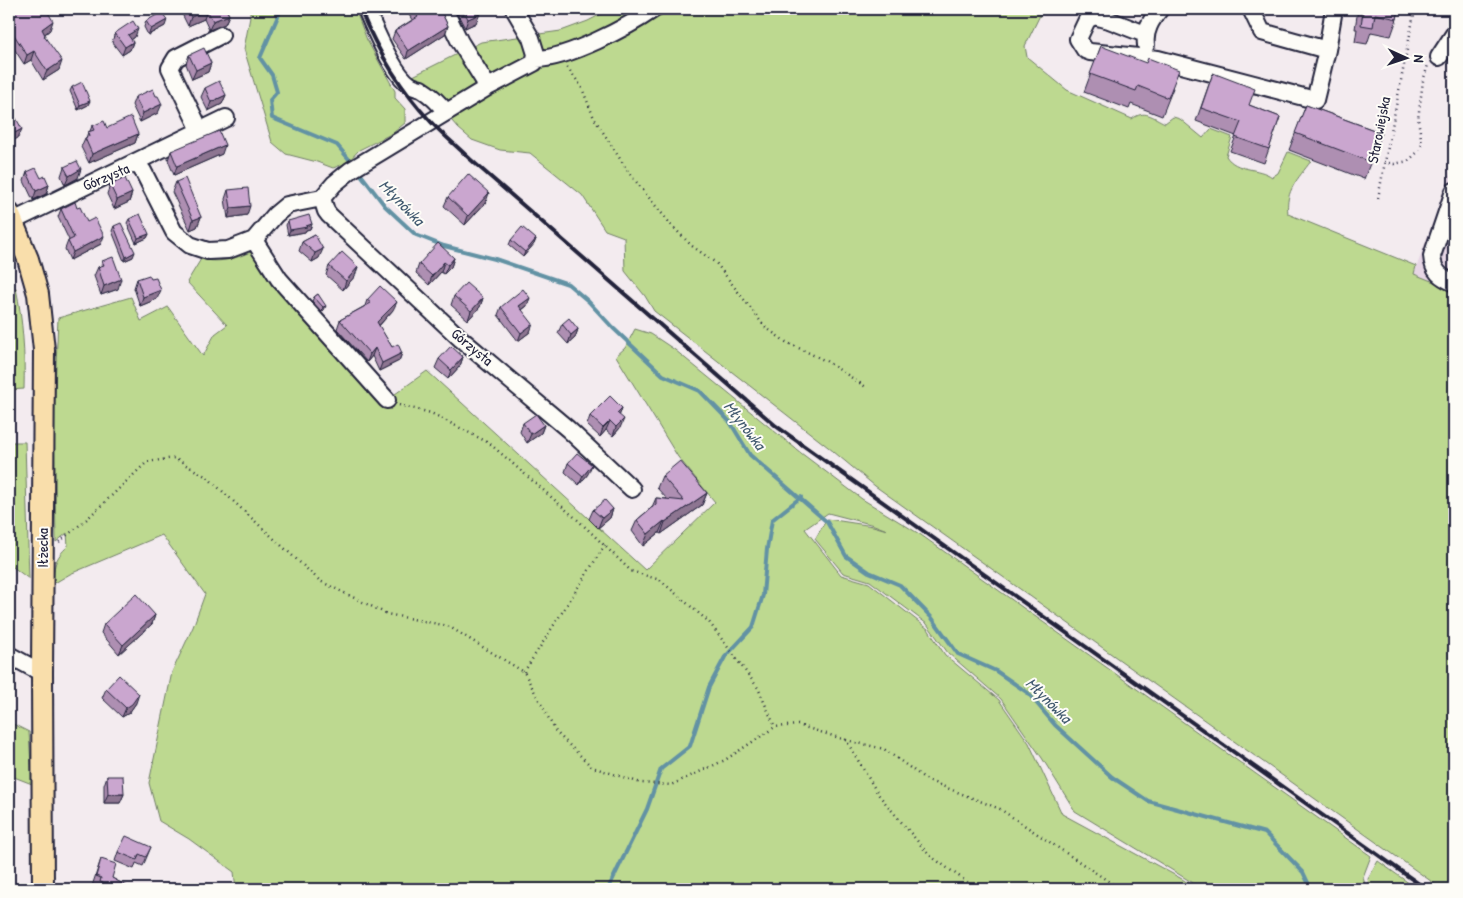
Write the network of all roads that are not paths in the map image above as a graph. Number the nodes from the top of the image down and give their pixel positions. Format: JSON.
{"nodes":[{"id":1,"x":366,"y":9,"type":"edge"},
{"id":2,"x":444,"y":9,"type":"edge"},
{"id":3,"x":514,"y":9,"type":"edge"},
{"id":4,"x":654,"y":9,"type":"edge"},
{"id":5,"x":1160,"y":9,"type":"edge"},
{"id":6,"x":1251,"y":9,"type":"edge"},
{"id":7,"x":1334,"y":9,"type":"edge"},
{"id":8,"x":1146,"y":34,"type":"junction"},
{"id":9,"x":1454,"y":34,"type":"edge"},
{"id":10,"x":221,"y":35,"type":"dead end"},
{"id":11,"x":1326,"y":50,"type":"junction"},
{"id":12,"x":1439,"y":57,"type":"road end"},
{"id":13,"x":536,"y":59,"type":"junction"},
{"id":14,"x":1158,"y":59,"type":"junction"},
{"id":15,"x":488,"y":87,"type":"junction"},
{"id":16,"x":446,"y":112,"type":"junction"},
{"id":17,"x":226,"y":118,"type":"dead end"},
{"id":18,"x":200,"y":130,"type":"junction"},
{"id":19,"x":131,"y":164,"type":"junction"},
{"id":20,"x":1454,"y":191,"type":"edge"},
{"id":21,"x":322,"y":198,"type":"junction"},
{"id":22,"x":11,"y":217,"type":"edge"},
{"id":23,"x":254,"y":240,"type":"junction"},
{"id":24,"x":1454,"y":283,"type":"edge"},
{"id":25,"x":387,"y":400,"type":"road end"},
{"id":26,"x":632,"y":489,"type":"dead end"},
{"id":27,"x":9,"y":655,"type":"edge"},
{"id":28,"x":42,"y":673,"type":"junction"},
{"id":29,"x":43,"y":889,"type":"edge"}],
"edges":[{"from":1,"to":16,"type":"street"},
{"from":2,"to":15,"type":"street"},
{"from":3,"to":13,"type":"street"},
{"from":4,"to":13,"type":"street"},
{"from":5,"to":8,"type":"street"},
{"from":6,"to":11,"type":"street"},
{"from":7,"to":11,"type":"street"},
{"from":8,"to":14,"type":"street"},
{"from":8,"to":14,"type":"street"},
{"from":9,"to":12,"type":"street"},
{"from":10,"to":18,"type":"street"},
{"from":11,"to":14,"type":"street"},
{"from":13,"to":15,"type":"street"},
{"from":15,"to":16,"type":"street"},
{"from":16,"to":21,"type":"street"},
{"from":17,"to":18,"type":"street"},
{"from":18,"to":19,"type":"street"},
{"from":19,"to":22,"type":"street","name":"Górzysta"},
{"from":19,"to":23,"type":"street","name":"Górzysta"},
{"from":20,"to":24,"type":"street"},
{"from":21,"to":23,"type":"street"},
{"from":21,"to":26,"type":"street","name":"Górzysta"},
{"from":22,"to":28,"type":"main road","name":"Iłżecka"},
{"from":23,"to":25,"type":"street"},
{"from":27,"to":28,"type":"street"},
{"from":28,"to":29,"type":"main road","name":"Iłżecka"}]}
